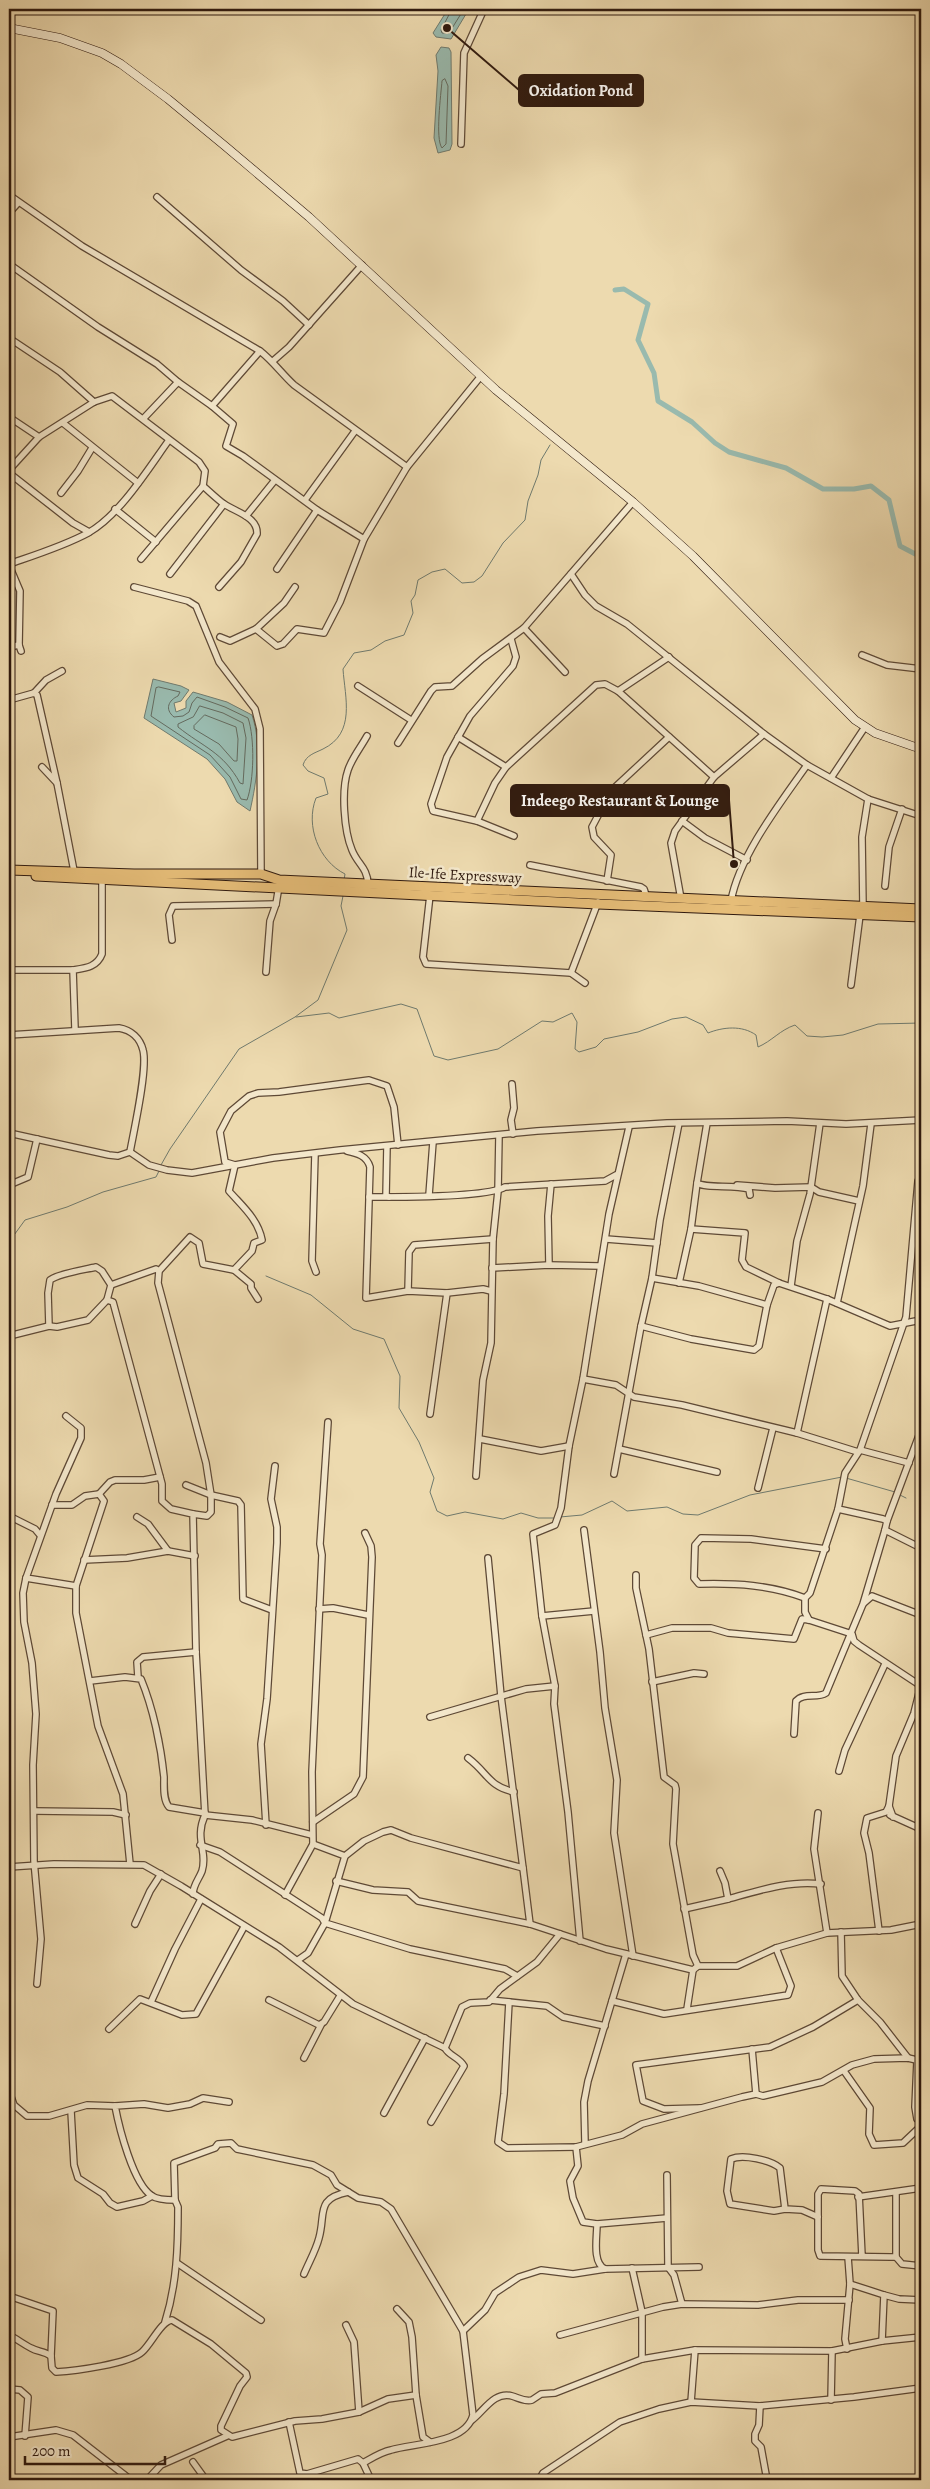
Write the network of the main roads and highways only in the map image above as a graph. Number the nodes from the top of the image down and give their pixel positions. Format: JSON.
{"nodes":[{"id":1,"x":9,"y":28,"type":"edge"},
{"id":2,"x":921,"y":750,"type":"edge"},
{"id":3,"x":9,"y":870,"type":"edge"},
{"id":4,"x":9,"y":875,"type":"edge"},
{"id":5,"x":108,"y":878,"type":"junction"},
{"id":6,"x":133,"y":878,"type":"junction"},
{"id":7,"x":279,"y":884,"type":"junction"},
{"id":8,"x":344,"y":886,"type":"junction"},
{"id":9,"x":598,"y":900,"type":"junction"},
{"id":10,"x":775,"y":907,"type":"junction"},
{"id":11,"x":921,"y":909,"type":"edge"},
{"id":12,"x":862,"y":911,"type":"junction"},
{"id":13,"x":921,"y":916,"type":"edge"}],
"edges":[{"from":1,"to":2,"type":"main road"},
{"from":3,"to":5,"type":"main road","name":"Ile-Ife Expressway"},
{"from":4,"to":5,"type":"main road","name":"Ile-Ife Expressway"},
{"from":5,"to":6,"type":"main road","name":"Ile-Ife Expressway"},
{"from":6,"to":7,"type":"main road","name":"Ile-Ife Expressway"},
{"from":6,"to":7,"type":"main road","name":"Ile-Ife Expressway"},
{"from":7,"to":8,"type":"main road","name":"Ile-Ife Expressway"},
{"from":8,"to":9,"type":"main road","name":"Ile-Ife Expressway"},
{"from":8,"to":9,"type":"main road","name":"Ile-Ife Expressway"},
{"from":9,"to":10,"type":"main road","name":"Ile-Ife Expressway"},
{"from":9,"to":10,"type":"main road","name":"Ile-Ife Expressway"},
{"from":10,"to":12,"type":"main road","name":"Ile-Ife Expressway"},
{"from":11,"to":12,"type":"main road","name":"Ile-Ife Expressway"},
{"from":12,"to":13,"type":"main road","name":"Ile-Ife Expressway"}]}
